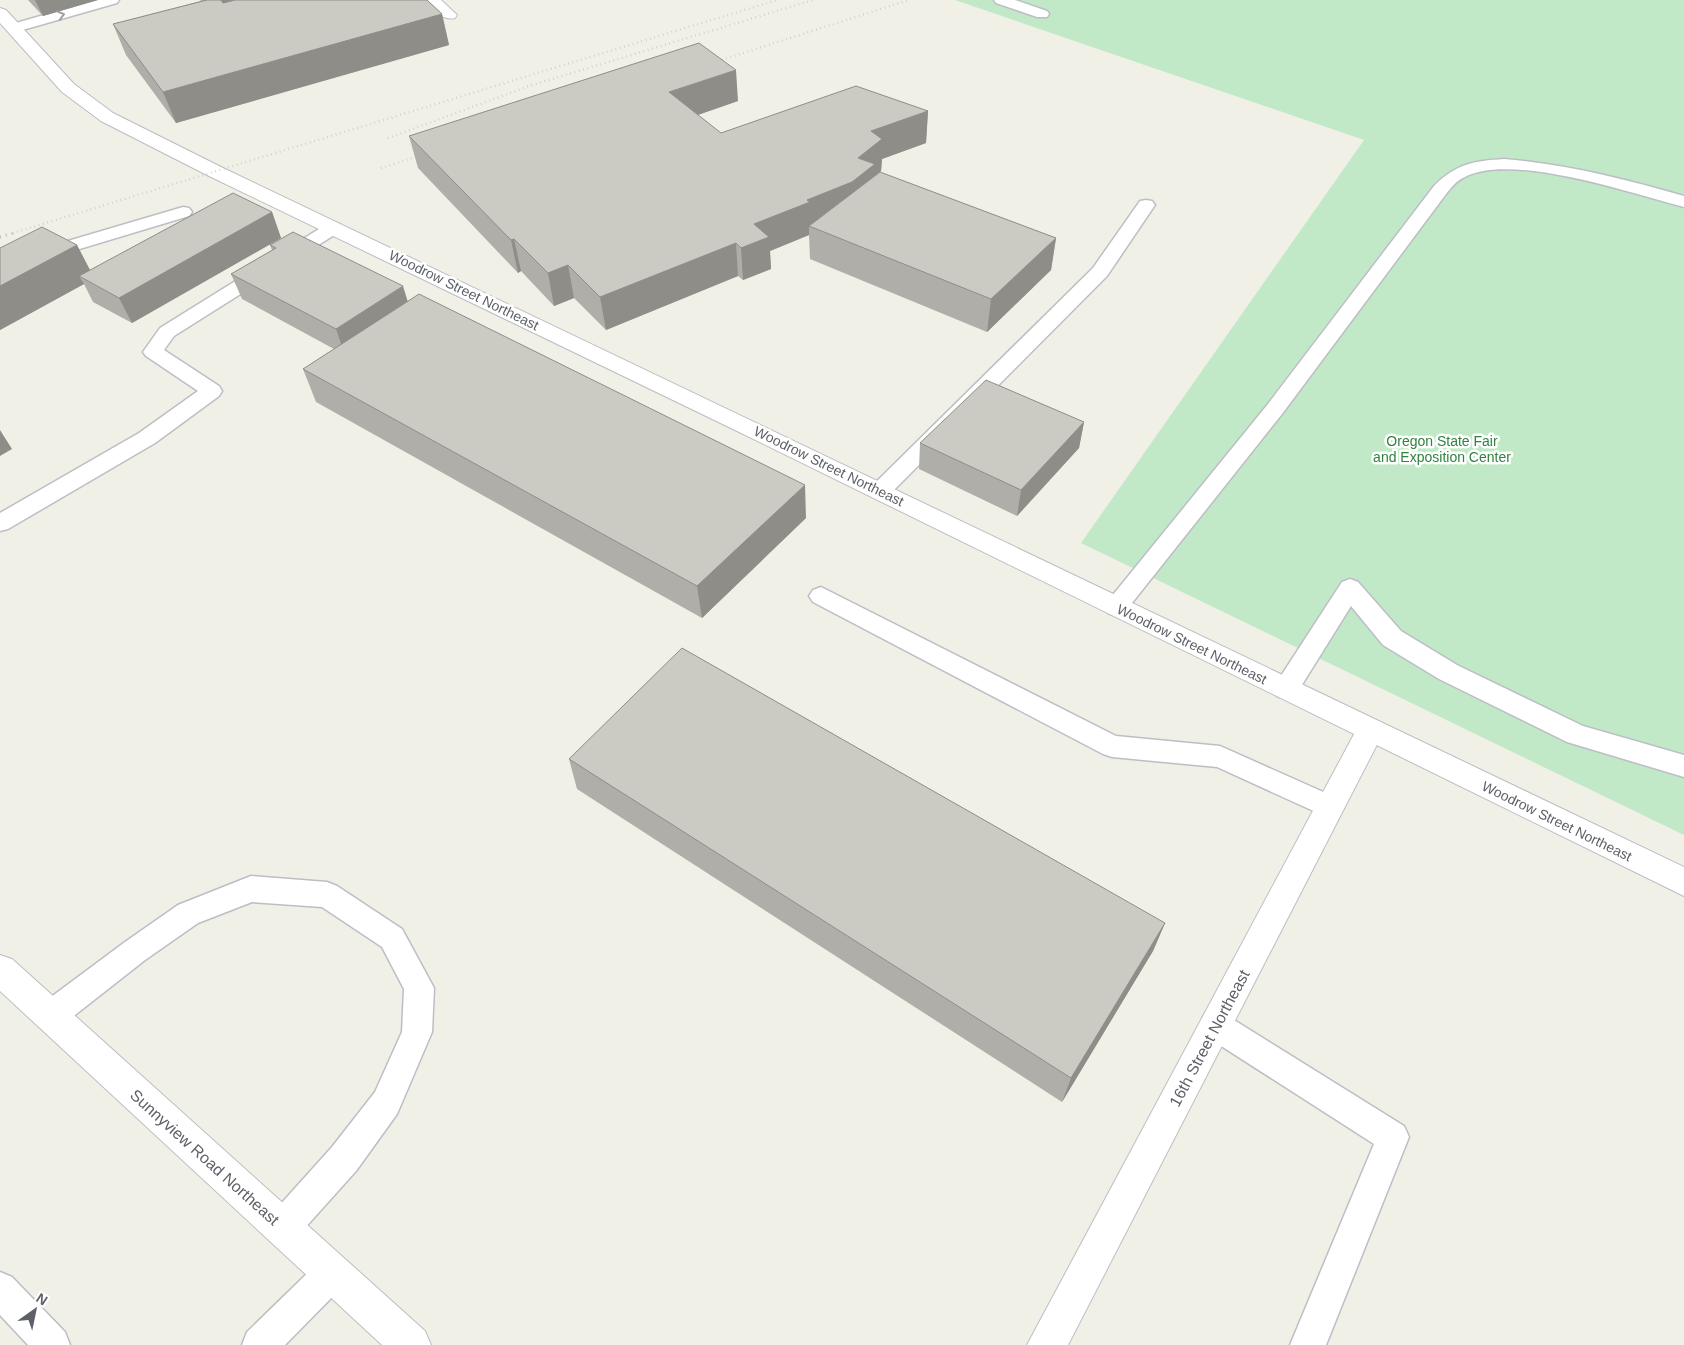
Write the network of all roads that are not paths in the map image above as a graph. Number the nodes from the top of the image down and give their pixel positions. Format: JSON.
{"nodes":[{"id":1,"x":112,"y":0,"type":"edge"},
{"id":2,"x":431,"y":0,"type":"edge"},
{"id":3,"x":1001,"y":0,"type":"edge"},
{"id":4,"x":0,"y":13,"type":"edge"},
{"id":5,"x":1042,"y":14,"type":"dead end"},
{"id":6,"x":449,"y":15,"type":"dead end"},
{"id":7,"x":14,"y":28,"type":"junction"},
{"id":8,"x":1684,"y":202,"type":"edge"},
{"id":9,"x":1146,"y":204,"type":"dead end"},
{"id":10,"x":183,"y":212,"type":"dead end"},
{"id":11,"x":333,"y":228,"type":"junction"},
{"id":12,"x":0,"y":267,"type":"edge"},
{"id":13,"x":880,"y":491,"type":"junction"},
{"id":14,"x":0,"y":523,"type":"edge"},
{"id":15,"x":821,"y":596,"type":"dead end"},
{"id":16,"x":1116,"y":606,"type":"junction"},
{"id":17,"x":1286,"y":689,"type":"junction"},
{"id":18,"x":1370,"y":731,"type":"junction"},
{"id":19,"x":1684,"y":766,"type":"edge"},
{"id":20,"x":1329,"y":807,"type":"junction"},
{"id":21,"x":1684,"y":882,"type":"edge"},
{"id":22,"x":0,"y":970,"type":"edge"},
{"id":23,"x":50,"y":1016,"type":"junction"},
{"id":24,"x":1215,"y":1026,"type":"junction"},
{"id":25,"x":282,"y":1228,"type":"junction"},
{"id":26,"x":332,"y":1273,"type":"junction"},
{"id":27,"x":0,"y":1290,"type":"edge"},
{"id":28,"x":52,"y":1345,"type":"edge"},
{"id":29,"x":260,"y":1345,"type":"edge"},
{"id":30,"x":410,"y":1345,"type":"edge"},
{"id":31,"x":1047,"y":1345,"type":"edge"},
{"id":32,"x":1308,"y":1345,"type":"edge"}],
"edges":[{"from":7,"to":1,"type":"lane","one_way":true},
{"from":2,"to":6,"type":"street"},
{"from":3,"to":5,"type":"lane"},
{"from":4,"to":7,"type":"street","name":"Woodrow Street Northeast"},
{"from":7,"to":11,"type":"street","name":"Woodrow Street Northeast"},
{"from":8,"to":16,"type":"lane"},
{"from":9,"to":13,"type":"lane"},
{"from":10,"to":12,"type":"lane"},
{"from":11,"to":13,"type":"street","name":"Woodrow Street Northeast"},
{"from":11,"to":14,"type":"lane"},
{"from":13,"to":16,"type":"street","name":"Woodrow Street Northeast"},
{"from":15,"to":20,"type":"lane"},
{"from":16,"to":17,"type":"street","name":"Woodrow Street Northeast"},
{"from":17,"to":18,"type":"street","name":"Woodrow Street Northeast"},
{"from":17,"to":19,"type":"lane"},
{"from":18,"to":20,"type":"street","name":"16th Street Northeast"},
{"from":18,"to":21,"type":"street","name":"Woodrow Street Northeast"},
{"from":20,"to":24,"type":"street","name":"16th Street Northeast"},
{"from":22,"to":23,"type":"street","name":"Sunnyview Road Northeast"},
{"from":23,"to":25,"type":"street","name":"Sunnyview Road Northeast"},
{"from":23,"to":25,"type":"lane"},
{"from":24,"to":31,"type":"street","name":"16th Street Northeast"},
{"from":24,"to":32,"type":"lane"},
{"from":25,"to":26,"type":"street","name":"Sunnyview Road Northeast"},
{"from":26,"to":29,"type":"lane"},
{"from":26,"to":30,"type":"street","name":"Sunnyview Road Northeast"},
{"from":27,"to":28,"type":"lane"}]}
